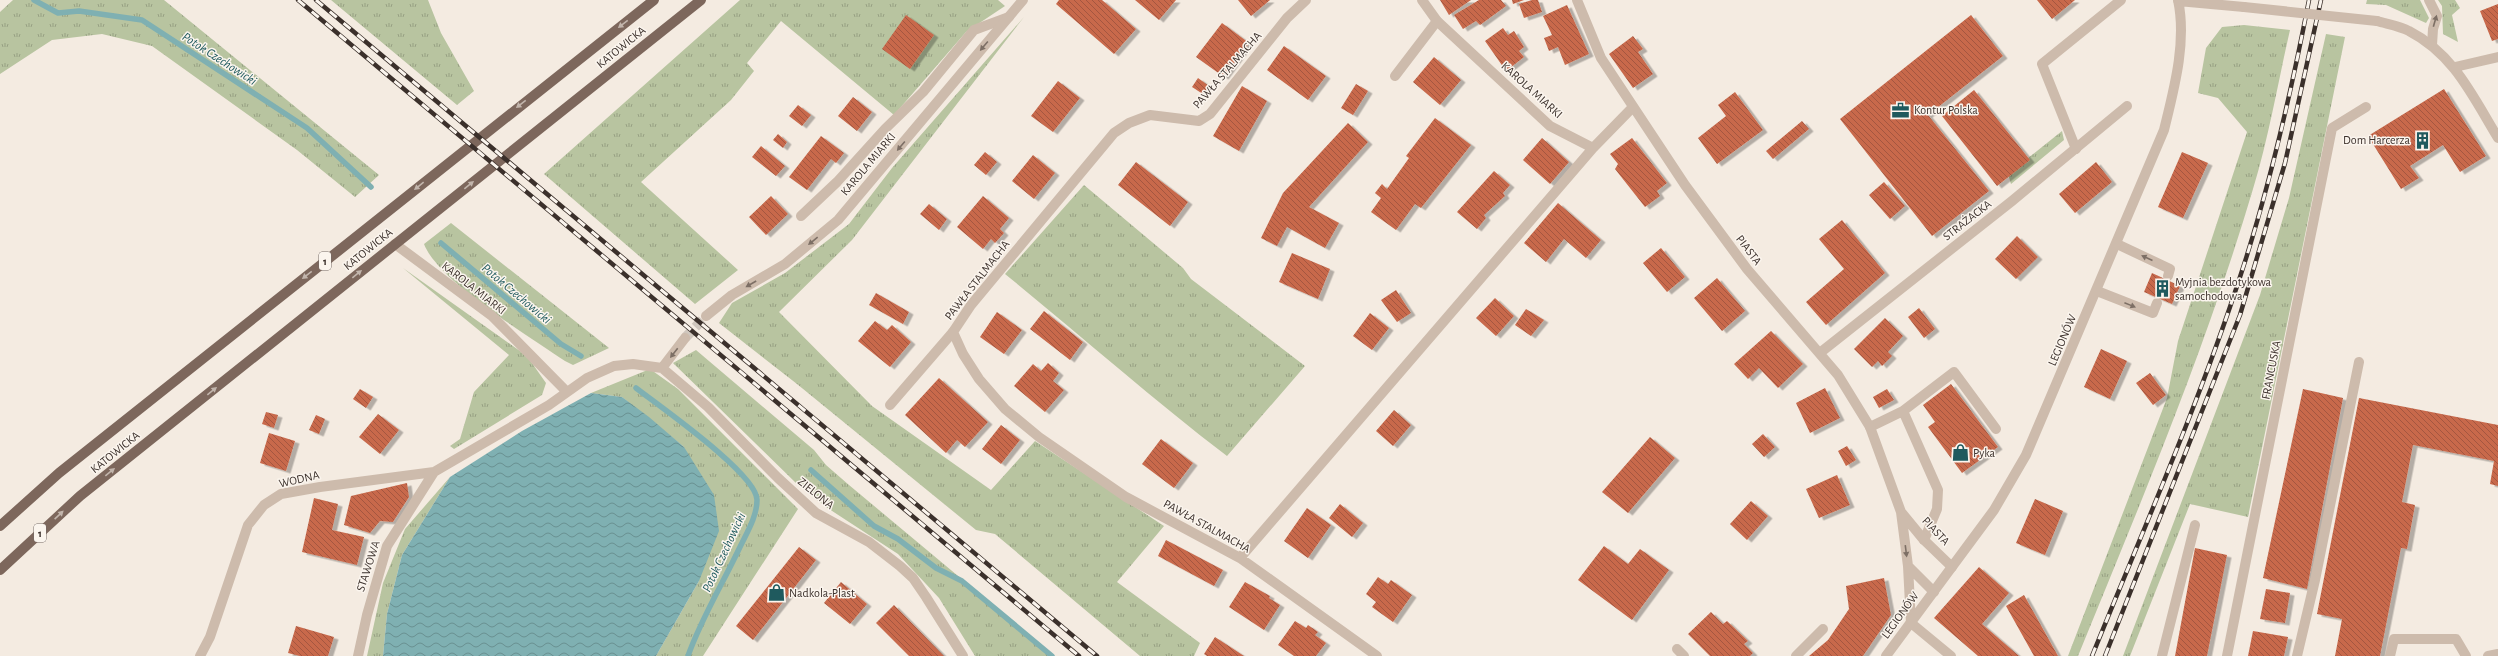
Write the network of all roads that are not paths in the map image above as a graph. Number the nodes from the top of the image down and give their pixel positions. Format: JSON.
{"nodes":[{"id":1,"x":654,"y":0,"type":"edge"},
{"id":2,"x":701,"y":0,"type":"edge"},
{"id":3,"x":1023,"y":0,"type":"edge"},
{"id":4,"x":1306,"y":0,"type":"edge"},
{"id":5,"x":1422,"y":0,"type":"edge"},
{"id":6,"x":1577,"y":0,"type":"edge"},
{"id":7,"x":2121,"y":0,"type":"edge"},
{"id":8,"x":2429,"y":0,"type":"edge"},
{"id":9,"x":2178,"y":1,"type":"edge"},
{"id":10,"x":2196,"y":1,"type":"edge"},
{"id":11,"x":1009,"y":16,"type":"junction"},
{"id":12,"x":1437,"y":21,"type":"junction"},
{"id":13,"x":2432,"y":45,"type":"junction"},
{"id":14,"x":2498,"y":57,"type":"edge"},
{"id":15,"x":2455,"y":68,"type":"junction"},
{"id":16,"x":1395,"y":76,"type":"dead end"},
{"id":17,"x":1633,"y":106,"type":"junction"},
{"id":18,"x":2127,"y":106,"type":"dead end"},
{"id":19,"x":2366,"y":107,"type":"dead end"},
{"id":20,"x":2498,"y":138,"type":"edge"},
{"id":21,"x":1593,"y":148,"type":"junction"},
{"id":22,"x":2076,"y":149,"type":"junction"},
{"id":23,"x":800,"y":216,"type":"dead end"},
{"id":24,"x":395,"y":244,"type":"junction"},
{"id":25,"x":2117,"y":244,"type":"junction"},
{"id":26,"x":2168,"y":276,"type":"dead end"},
{"id":27,"x":2097,"y":291,"type":"junction"},
{"id":28,"x":2157,"y":302,"type":"dead end"},
{"id":29,"x":706,"y":316,"type":"tunnel mouth"},
{"id":30,"x":953,"y":332,"type":"junction"},
{"id":31,"x":685,"y":338,"type":"tunnel mouth"},
{"id":32,"x":1821,"y":352,"type":"junction"},
{"id":33,"x":2360,"y":362,"type":"dead end"},
{"id":34,"x":662,"y":368,"type":"junction"},
{"id":35,"x":567,"y":392,"type":"junction"},
{"id":36,"x":890,"y":405,"type":"dead end"},
{"id":37,"x":1903,"y":411,"type":"junction"},
{"id":38,"x":1870,"y":427,"type":"junction"},
{"id":39,"x":1996,"y":429,"type":"dead end"},
{"id":40,"x":434,"y":472,"type":"junction"},
{"id":41,"x":1901,"y":512,"type":"junction"},
{"id":42,"x":2195,"y":525,"type":"dead end"},
{"id":43,"x":0,"y":526,"type":"edge"},
{"id":44,"x":1924,"y":540,"type":"junction"},
{"id":45,"x":1240,"y":558,"type":"junction"},
{"id":46,"x":1908,"y":566,"type":"junction"},
{"id":47,"x":1952,"y":567,"type":"junction"},
{"id":48,"x":0,"y":570,"type":"edge"},
{"id":49,"x":1934,"y":592,"type":"junction"},
{"id":50,"x":1911,"y":623,"type":"junction"},
{"id":51,"x":1823,"y":629,"type":"dead end"},
{"id":52,"x":2498,"y":654,"type":"edge"},
{"id":53,"x":200,"y":656,"type":"edge"},
{"id":54,"x":358,"y":656,"type":"edge"},
{"id":55,"x":963,"y":656,"type":"edge"},
{"id":56,"x":1377,"y":656,"type":"edge"},
{"id":57,"x":1796,"y":656,"type":"edge"},
{"id":58,"x":1886,"y":656,"type":"edge"},
{"id":59,"x":1951,"y":656,"type":"edge"},
{"id":60,"x":2162,"y":656,"type":"edge"},
{"id":61,"x":2227,"y":656,"type":"edge"},
{"id":62,"x":2297,"y":656,"type":"edge"},
{"id":63,"x":2390,"y":656,"type":"edge"},
{"id":64,"x":2466,"y":656,"type":"edge"},
{"id":65,"x":2488,"y":656,"type":"edge"}],
"edges":[{"from":1,"to":43,"type":"main road","name":"KATOWICKA","number":"1","one_way":true},
{"from":24,"to":2,"type":"main road","name":"KATOWICKA","number":"1","one_way":true},
{"from":3,"to":11,"type":"street","name":"KAROLA MIARKI"},
{"from":4,"to":30,"type":"street","name":"PAWŁA STALMACHA"},
{"from":5,"to":12,"type":"street","name":"KAROLA MIARKI"},
{"from":6,"to":17,"type":"street","name":"PIASTA"},
{"from":7,"to":22,"type":"street"},
{"from":13,"to":8,"type":"street","one_way":true},
{"from":9,"to":10,"type":"street"},
{"from":9,"to":25,"type":"street","name":"LEGIONÓW"},
{"from":10,"to":13,"type":"street","bridge":true},
{"from":11,"to":23,"type":"street"},
{"from":11,"to":29,"type":"street","name":"KAROLA MIARKI","one_way":true},
{"from":12,"to":16,"type":"street"},
{"from":12,"to":21,"type":"street","name":"KAROLA MIARKI"},
{"from":13,"to":15,"type":"street"},
{"from":14,"to":15,"type":"street"},
{"from":15,"to":20,"type":"street"},
{"from":17,"to":21,"type":"street"},
{"from":17,"to":32,"type":"street","name":"PIASTA"},
{"from":18,"to":22,"type":"street","name":"STRAŻACKA"},
{"from":19,"to":61,"type":"street","name":"FRANCUSKA"},
{"from":21,"to":45,"type":"street"},
{"from":22,"to":32,"type":"street","name":"STRAŻACKA"},
{"from":24,"to":35,"type":"street","name":"KAROLA MIARKI"},
{"from":48,"to":24,"type":"main road","name":"KATOWICKA","number":"1","one_way":true},
{"from":26,"to":25,"type":"street","one_way":true},
{"from":25,"to":27,"type":"street","name":"LEGIONÓW"},
{"from":27,"to":28,"type":"street","one_way":true},
{"from":27,"to":47,"type":"street","name":"LEGIONÓW"},
{"from":30,"to":36,"type":"street"},
{"from":30,"to":45,"type":"street","name":"PAWŁA STALMACHA"},
{"from":31,"to":34,"type":"street","one_way":true},
{"from":32,"to":38,"type":"street","name":"PIASTA"},
{"from":33,"to":62,"type":"street"},
{"from":34,"to":35,"type":"street"},
{"from":34,"to":55,"type":"street","name":"ZIELONA"},
{"from":35,"to":40,"type":"street"},
{"from":37,"to":38,"type":"street"},
{"from":37,"to":39,"type":"street"},
{"from":37,"to":44,"type":"street"},
{"from":38,"to":41,"type":"street","name":"PIASTA"},
{"from":40,"to":53,"type":"street","name":"WODNA"},
{"from":40,"to":54,"type":"street","name":"STAWOWA"},
{"from":41,"to":44,"type":"street","name":"PIASTA"},
{"from":41,"to":46,"type":"street","name":"PIASTA","one_way":true},
{"from":42,"to":60,"type":"street"},
{"from":44,"to":47,"type":"street","name":"PIASTA"},
{"from":45,"to":56,"type":"street","name":"PAWŁA STALMACHA"},
{"from":46,"to":49,"type":"street"},
{"from":46,"to":50,"type":"street","name":"PIASTA"},
{"from":47,"to":49,"type":"street","name":"LEGIONÓW"},
{"from":49,"to":50,"type":"street","name":"LEGIONÓW"},
{"from":50,"to":58,"type":"street","name":"LEGIONÓW"},
{"from":50,"to":59,"type":"street"},
{"from":51,"to":57,"type":"street"},
{"from":52,"to":65,"type":"street"},
{"from":63,"to":64,"type":"street"}]}
